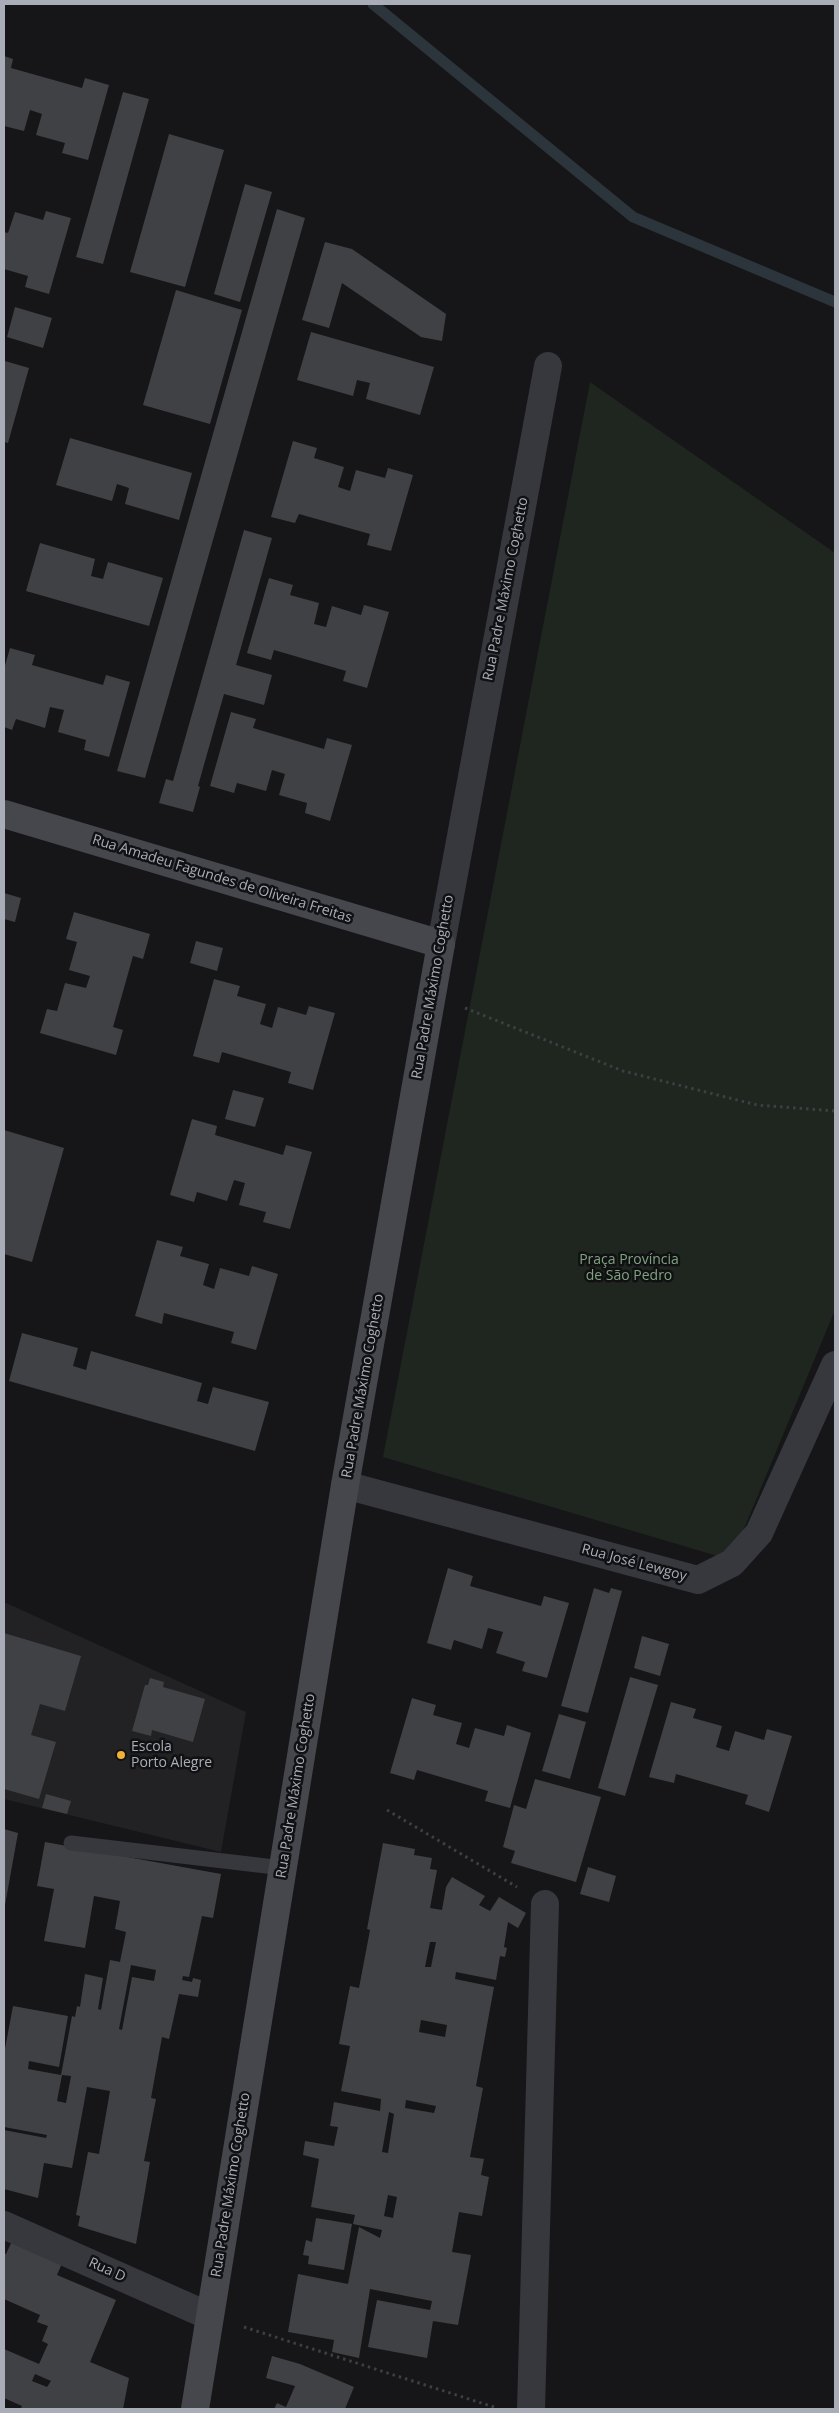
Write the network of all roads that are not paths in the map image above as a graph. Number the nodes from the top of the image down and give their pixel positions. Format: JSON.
{"nodes":[{"id":1,"x":548,"y":366,"type":"dead end"},
{"id":2,"x":4,"y":814,"type":"edge"},
{"id":3,"x":441,"y":944,"type":"junction"},
{"id":4,"x":835,"y":1365,"type":"edge"},
{"id":5,"x":346,"y":1485,"type":"junction"},
{"id":6,"x":71,"y":1843,"type":"dead end"},
{"id":7,"x":283,"y":1868,"type":"junction"},
{"id":8,"x":545,"y":1904,"type":"road end"},
{"id":9,"x":4,"y":2225,"type":"edge"},
{"id":10,"x":209,"y":2316,"type":"junction"},
{"id":11,"x":195,"y":2409,"type":"edge"},
{"id":12,"x":531,"y":2409,"type":"edge"}],
"edges":[{"from":1,"to":3,"type":"street","name":"Rua Padre Máximo Coghetto"},
{"from":2,"to":3,"type":"street","name":"Rua Amadeu Fagundes de Oliveira Freitas"},
{"from":3,"to":5,"type":"street","name":"Rua Padre Máximo Coghetto"},
{"from":4,"to":5,"type":"street","name":"Rua José Lewgoy"},
{"from":5,"to":7,"type":"street","name":"Rua Padre Máximo Coghetto"},
{"from":6,"to":7,"type":"lane"},
{"from":7,"to":10,"type":"street","name":"Rua Padre Máximo Coghetto"},
{"from":8,"to":12,"type":"street"},
{"from":9,"to":10,"type":"street","name":"Rua D"},
{"from":10,"to":11,"type":"street","name":"Rua Padre Máximo Coghetto"}]}
